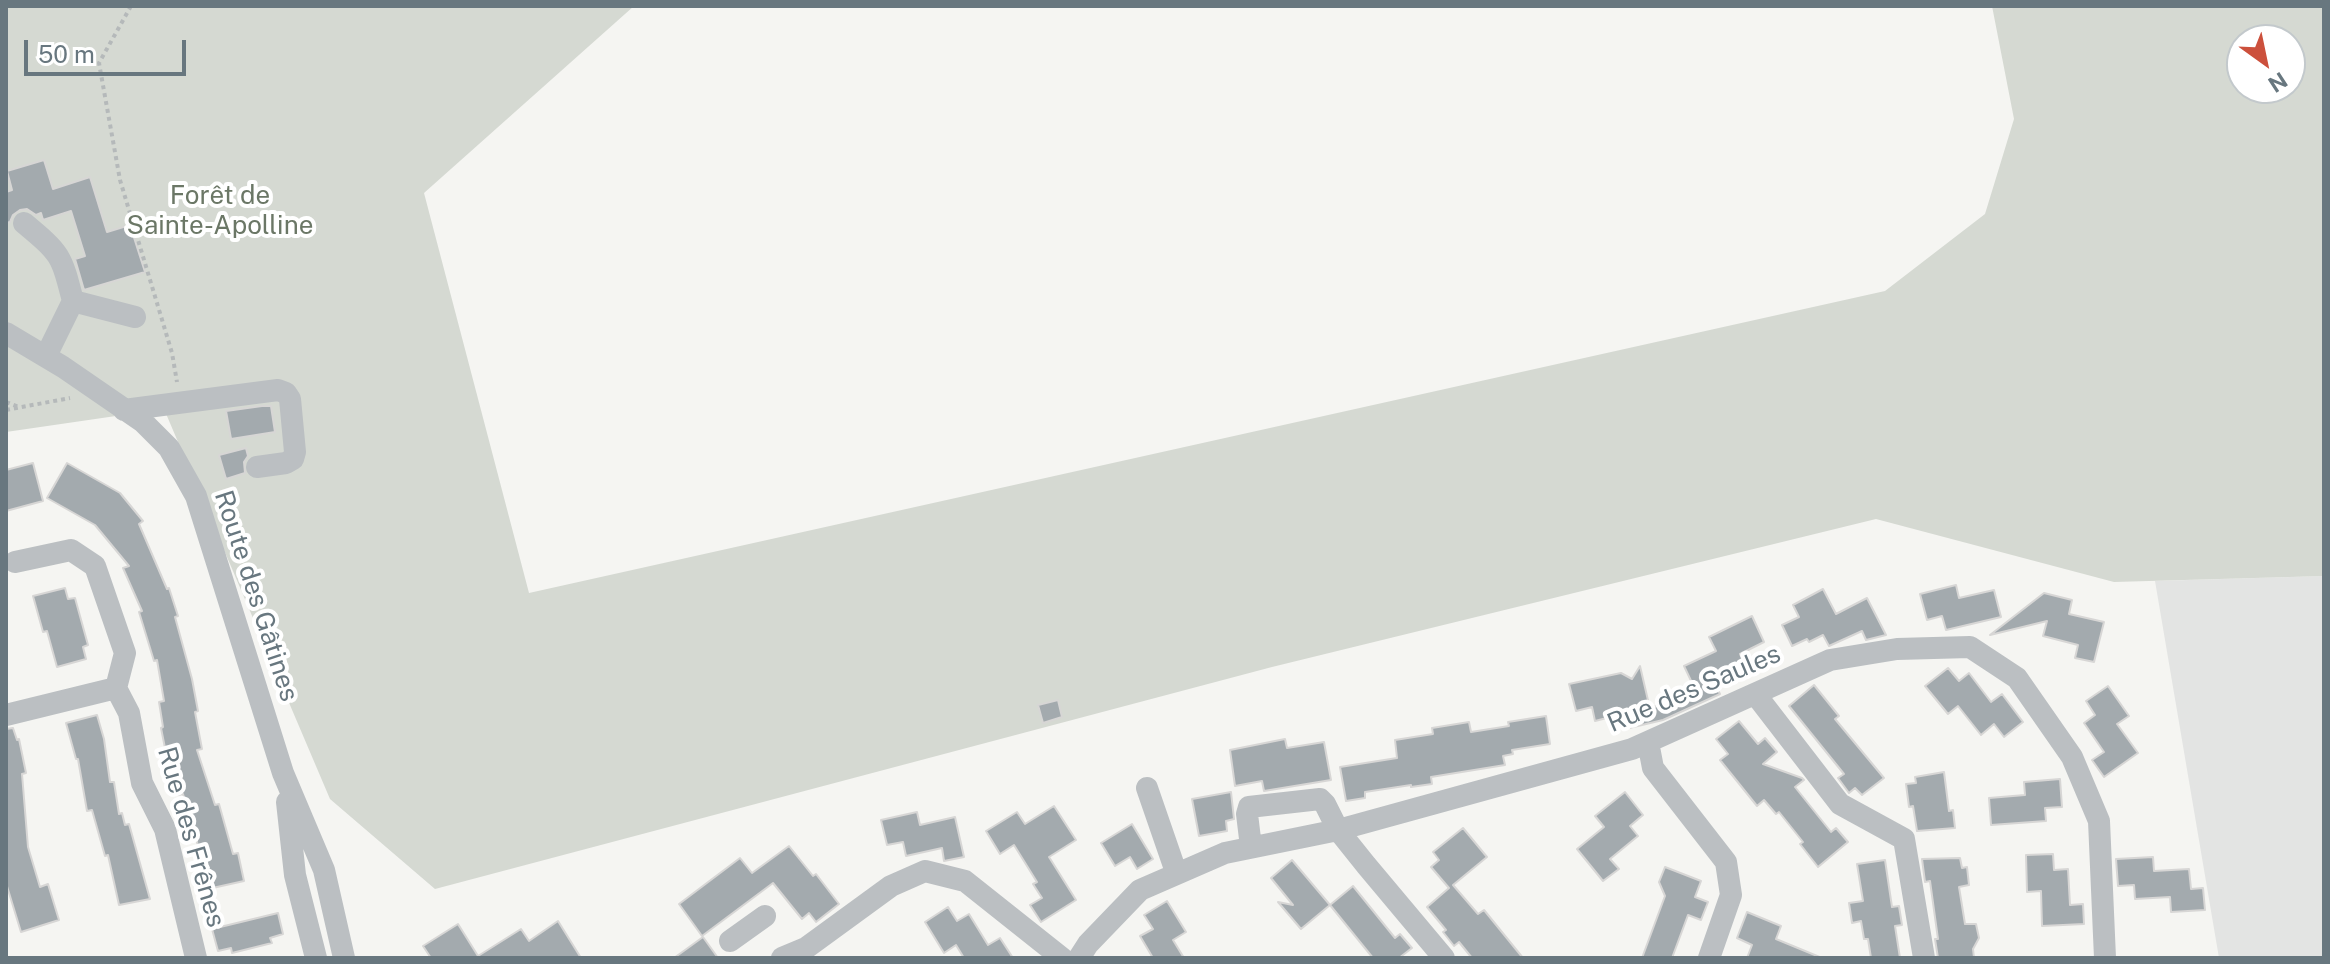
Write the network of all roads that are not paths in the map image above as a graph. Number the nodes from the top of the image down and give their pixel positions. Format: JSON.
{"nodes":[{"id":1,"x":24,"y":223,"type":"dead end"},
{"id":2,"x":73,"y":301,"type":"junction"},
{"id":3,"x":135,"y":317,"type":"dead end"},
{"id":4,"x":6,"y":333,"type":"edge"},
{"id":5,"x":46,"y":356,"type":"junction"},
{"id":6,"x":124,"y":410,"type":"junction"},
{"id":7,"x":257,"y":467,"type":"dead end"},
{"id":8,"x":15,"y":562,"type":"dead end"},
{"id":9,"x":116,"y":688,"type":"junction"},
{"id":10,"x":1756,"y":695,"type":"junction"},
{"id":11,"x":6,"y":715,"type":"edge"},
{"id":12,"x":1648,"y":742,"type":"junction"},
{"id":13,"x":283,"y":773,"type":"junction"},
{"id":14,"x":1147,"y":788,"type":"dead end"},
{"id":15,"x":1338,"y":830,"type":"junction"},
{"id":16,"x":1251,"y":847,"type":"junction"},
{"id":17,"x":1176,"y":872,"type":"junction"},
{"id":18,"x":765,"y":916,"type":"dead end"},
{"id":19,"x":730,"y":941,"type":"dead end"},
{"id":20,"x":341,"y":957,"type":"edge"},
{"id":21,"x":196,"y":958,"type":"edge"},
{"id":22,"x":316,"y":958,"type":"edge"},
{"id":23,"x":782,"y":958,"type":"edge"},
{"id":24,"x":1062,"y":958,"type":"edge"},
{"id":25,"x":1079,"y":958,"type":"edge"},
{"id":26,"x":1444,"y":958,"type":"edge"},
{"id":27,"x":1709,"y":958,"type":"edge"},
{"id":28,"x":1924,"y":958,"type":"edge"},
{"id":29,"x":2105,"y":958,"type":"edge"}],
"edges":[{"from":1,"to":2,"type":"street"},
{"from":2,"to":3,"type":"street"},
{"from":2,"to":5,"type":"street"},
{"from":4,"to":5,"type":"street","name":"Route des Gâtines"},
{"from":5,"to":6,"type":"street","name":"Route des Gâtines"},
{"from":6,"to":7,"type":"street"},
{"from":6,"to":13,"type":"street","name":"Route des Gâtines"},
{"from":8,"to":9,"type":"street"},
{"from":9,"to":11,"type":"street"},
{"from":9,"to":21,"type":"street","name":"Rue des Frênes"},
{"from":10,"to":12,"type":"street","name":"Rue des Saules"},
{"from":10,"to":28,"type":"street"},
{"from":10,"to":29,"type":"street","name":"Rue des Saules"},
{"from":12,"to":15,"type":"street","name":"Rue des Saules"},
{"from":12,"to":27,"type":"street"},
{"from":13,"to":20,"type":"street"},
{"from":13,"to":22,"type":"street"},
{"from":14,"to":17,"type":"street"},
{"from":15,"to":16,"type":"street","name":"Rue des Saules"},
{"from":15,"to":16,"type":"street"},
{"from":15,"to":26,"type":"street"},
{"from":16,"to":17,"type":"street","name":"Rue des Saules"},
{"from":17,"to":25,"type":"street","name":"Rue des Saules"},
{"from":18,"to":19,"type":"street"},
{"from":23,"to":24,"type":"street"}]}
